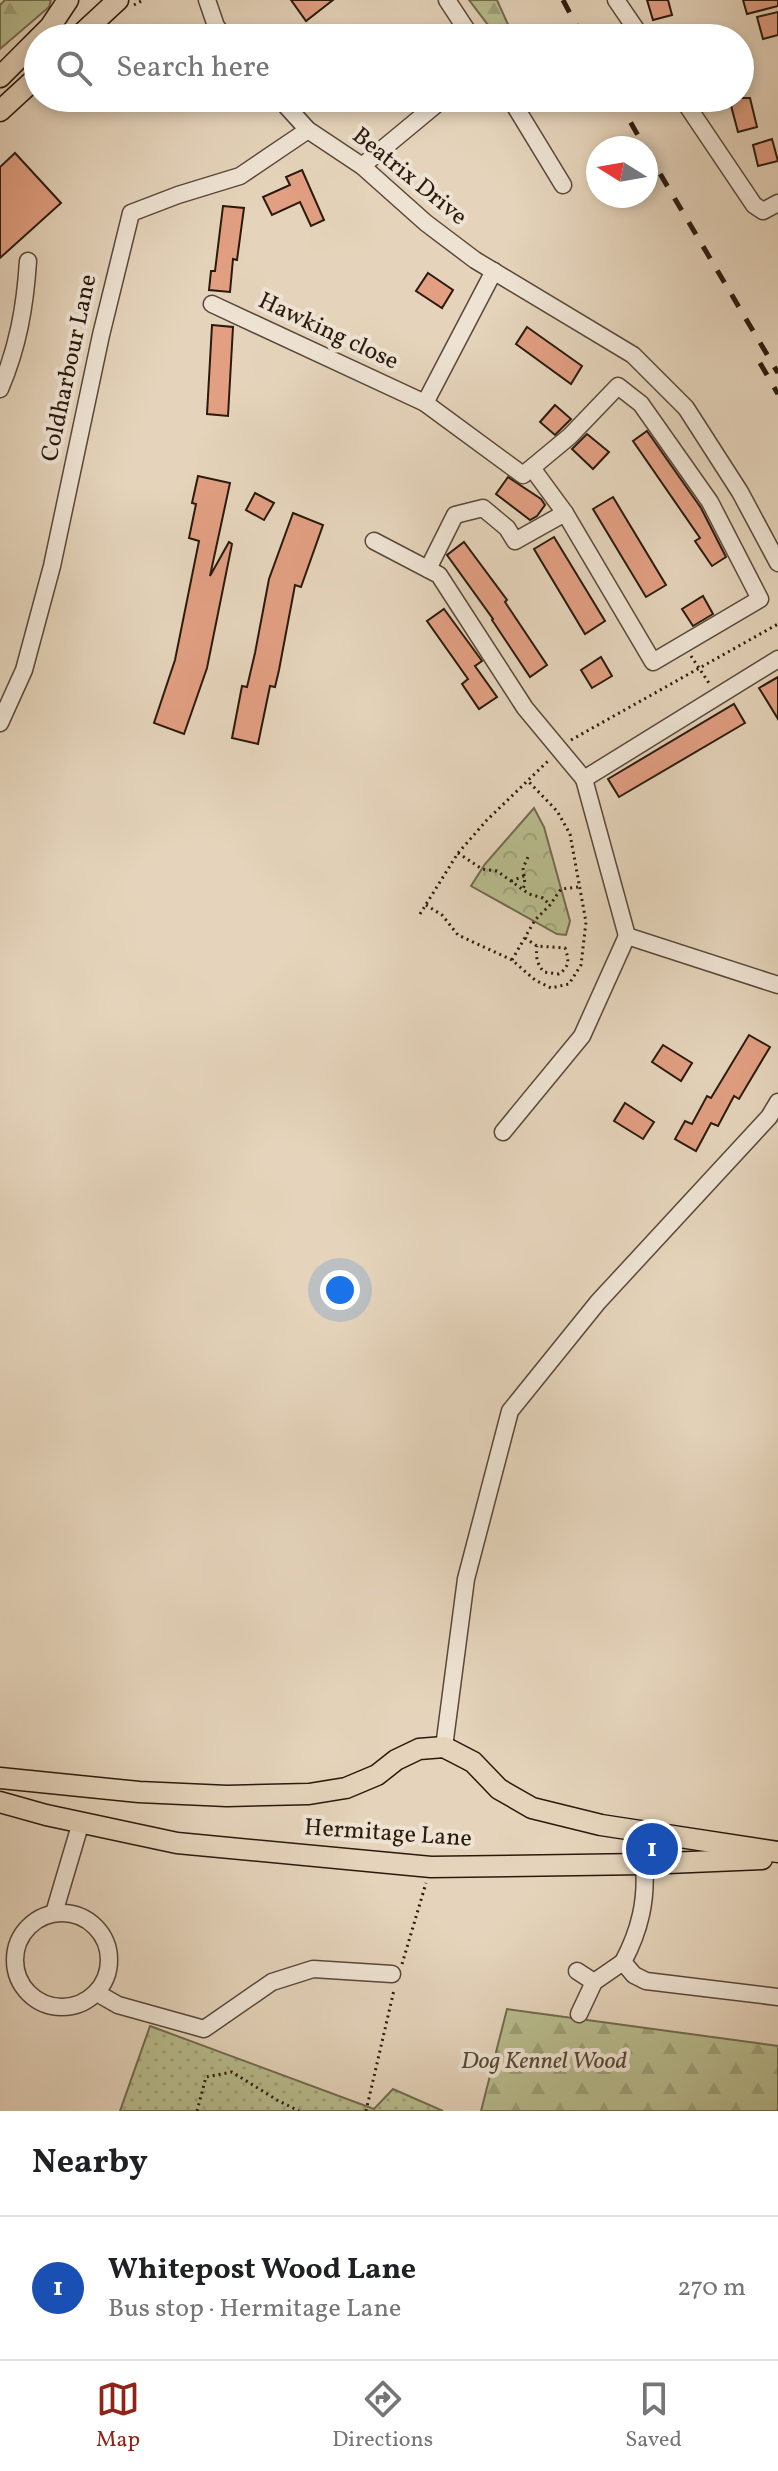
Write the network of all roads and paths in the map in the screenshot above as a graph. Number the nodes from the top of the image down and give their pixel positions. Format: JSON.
{"nodes":[{"id":1,"x":68,"y":0,"type":"edge"},
{"id":2,"x":118,"y":0,"type":"edge"},
{"id":3,"x":207,"y":0,"type":"edge"},
{"id":4,"x":447,"y":0,"type":"edge"},
{"id":5,"x":616,"y":0,"type":"edge"},
{"id":6,"x":52,"y":24,"type":"edge"},
{"id":7,"x":92,"y":24,"type":"edge"},
{"id":8,"x":215,"y":24,"type":"edge"},
{"id":9,"x":463,"y":24,"type":"edge"},
{"id":10,"x":632,"y":24,"type":"edge"},
{"id":11,"x":24,"y":52,"type":"edge"},
{"id":12,"x":0,"y":77,"type":"edge"},
{"id":13,"x":24,"y":89,"type":"edge"},
{"id":14,"x":0,"y":111,"type":"edge"},
{"id":15,"x":284,"y":112,"type":"edge"},
{"id":16,"x":427,"y":112,"type":"edge"},
{"id":17,"x":519,"y":112,"type":"edge"},
{"id":18,"x":691,"y":112,"type":"edge"},
{"id":19,"x":308,"y":130,"type":"junction"},
{"id":20,"x":362,"y":166,"type":"junction"},
{"id":21,"x":563,"y":185,"type":"dead end"},
{"id":22,"x":778,"y":203,"type":"edge"},
{"id":23,"x":28,"y":261,"type":"dead end"},
{"id":24,"x":494,"y":271,"type":"junction"},
{"id":25,"x":212,"y":304,"type":"dead end"},
{"id":26,"x":0,"y":389,"type":"edge"},
{"id":27,"x":425,"y":403,"type":"junction"},
{"id":28,"x":528,"y":472,"type":"junction"},
{"id":29,"x":565,"y":513,"type":"junction"},
{"id":30,"x":374,"y":541,"type":"dead end"},
{"id":31,"x":778,"y":563,"type":"edge"},
{"id":32,"x":428,"y":569,"type":"junction"},
{"id":33,"x":683,"y":644,"type":"junction"},
{"id":34,"x":778,"y":659,"type":"edge"},
{"id":35,"x":718,"y":696,"type":"junction"},
{"id":36,"x":0,"y":723,"type":"edge"},
{"id":37,"x":584,"y":779,"type":"junction"},
{"id":38,"x":528,"y":781,"type":"dead end"},
{"id":39,"x":458,"y":853,"type":"dead end"},
{"id":40,"x":528,"y":857,"type":"dead end"},
{"id":41,"x":524,"y":876,"type":"junction"},
{"id":42,"x":511,"y":881,"type":"junction"},
{"id":43,"x":579,"y":887,"type":"junction"},
{"id":44,"x":523,"y":889,"type":"junction"},
{"id":45,"x":426,"y":905,"type":"dead end"},
{"id":46,"x":550,"y":905,"type":"junction"},
{"id":47,"x":627,"y":936,"type":"junction"},
{"id":48,"x":525,"y":938,"type":"junction"},
{"id":49,"x":537,"y":946,"type":"junction"},
{"id":50,"x":512,"y":960,"type":"junction"},
{"id":51,"x":778,"y":985,"type":"edge"},
{"id":52,"x":778,"y":1102,"type":"edge"},
{"id":53,"x":503,"y":1132,"type":"dead end"},
{"id":54,"x":444,"y":1747,"type":"junction"},
{"id":55,"x":0,"y":1778,"type":"edge"},
{"id":56,"x":0,"y":1802,"type":"edge"},
{"id":57,"x":81,"y":1822,"type":"junction"},
{"id":58,"x":778,"y":1852,"type":"edge"},
{"id":59,"x":778,"y":1859,"type":"edge"},
{"id":60,"x":644,"y":1864,"type":"junction"},
{"id":61,"x":54,"y":1913,"type":"junction"},
{"id":62,"x":7,"y":1951,"type":"edge"},
{"id":63,"x":623,"y":1962,"type":"junction"},
{"id":64,"x":577,"y":1971,"type":"dead end"},
{"id":65,"x":392,"y":1974,"type":"dead end"},
{"id":66,"x":594,"y":1982,"type":"junction"},
{"id":67,"x":97,"y":1993,"type":"junction"},
{"id":68,"x":778,"y":1997,"type":"edge"},
{"id":69,"x":579,"y":2014,"type":"dead end"},
{"id":70,"x":197,"y":2111,"type":"edge"},
{"id":71,"x":299,"y":2111,"type":"edge"}],
"edges":[{"from":1,"to":6,"type":"main road"},
{"from":2,"to":7,"type":"main road"},
{"from":3,"to":8,"type":"street"},
{"from":4,"to":9,"type":"street"},
{"from":5,"to":10,"type":"street"},
{"from":11,"to":12,"type":"main road"},
{"from":13,"to":14,"type":"main road"},
{"from":15,"to":19,"type":"street","name":"Beatrix Drive"},
{"from":16,"to":20,"type":"street"},
{"from":17,"to":21,"type":"street"},
{"from":18,"to":22,"type":"street"},
{"from":19,"to":20,"type":"street","name":"Beatrix Drive"},
{"from":19,"to":36,"type":"street","name":"Coldharbour Lane"},
{"from":20,"to":24,"type":"street","name":"Beatrix Drive"},
{"from":23,"to":26,"type":"street"},
{"from":24,"to":27,"type":"street"},
{"from":24,"to":31,"type":"street","name":"Beatrix Drive"},
{"from":25,"to":27,"type":"street","name":"Hawking close"},
{"from":27,"to":28,"type":"street","name":"Hawking close"},
{"from":28,"to":29,"type":"street","name":"Hawking close"},
{"from":28,"to":33,"type":"street"},
{"from":29,"to":32,"type":"street"},
{"from":29,"to":33,"type":"street","name":"Hawking close"},
{"from":30,"to":32,"type":"street"},
{"from":32,"to":37,"type":"street"},
{"from":33,"to":35,"type":"path"},
{"from":34,"to":35,"type":"street"},
{"from":35,"to":37,"type":"street"},
{"from":37,"to":47,"type":"street"},
{"from":38,"to":43,"type":"path"},
{"from":39,"to":42,"type":"path"},
{"from":40,"to":41,"type":"path"},
{"from":41,"to":42,"type":"path"},
{"from":41,"to":44,"type":"path"},
{"from":42,"to":44,"type":"path"},
{"from":43,"to":46,"type":"path"},
{"from":43,"to":50,"type":"path"},
{"from":44,"to":46,"type":"path"},
{"from":45,"to":50,"type":"path"},
{"from":46,"to":48,"type":"path"},
{"from":47,"to":51,"type":"street"},
{"from":47,"to":53,"type":"street"},
{"from":48,"to":49,"type":"path"},
{"from":48,"to":50,"type":"path"},
{"from":49,"to":49,"type":"path"},
{"from":52,"to":54,"type":"street"},
{"from":54,"to":55,"type":"main road"},
{"from":54,"to":58,"type":"main road"},
{"from":56,"to":57,"type":"main road","name":"Hermitage Lane"},
{"from":57,"to":60,"type":"main road","name":"Hermitage Lane"},
{"from":57,"to":61,"type":"street"},
{"from":59,"to":60,"type":"main road","name":"Hermitage Lane"},
{"from":60,"to":63,"type":"street"},
{"from":61,"to":62,"type":"street"},
{"from":61,"to":67,"type":"street"},
{"from":62,"to":67,"type":"street"},
{"from":63,"to":66,"type":"street"},
{"from":63,"to":68,"type":"street"},
{"from":64,"to":66,"type":"street"},
{"from":65,"to":67,"type":"street"},
{"from":66,"to":69,"type":"street"},
{"from":70,"to":71,"type":"path"}]}
